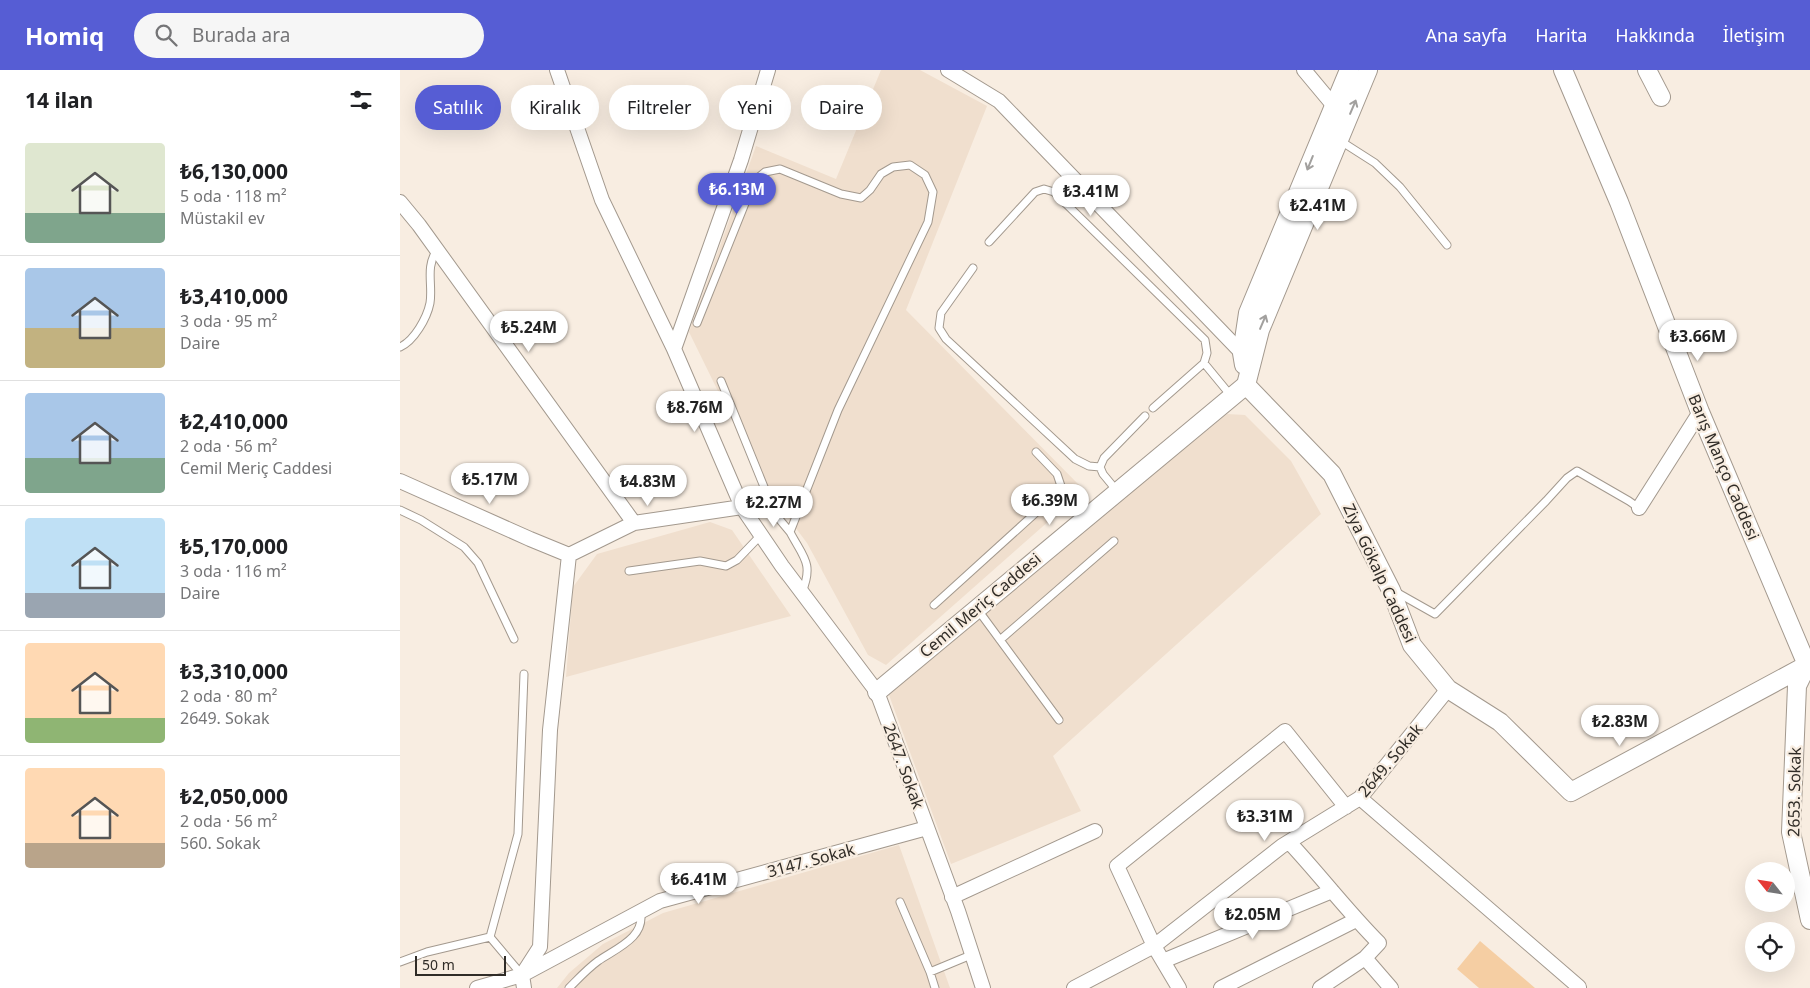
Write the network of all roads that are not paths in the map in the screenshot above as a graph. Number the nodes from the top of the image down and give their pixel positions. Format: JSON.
{"nodes":[{"id":1,"x":557,"y":70,"type":"edge"},
{"id":2,"x":768,"y":70,"type":"edge"},
{"id":3,"x":948,"y":70,"type":"edge"},
{"id":4,"x":1304,"y":70,"type":"edge"},
{"id":5,"x":1349,"y":70,"type":"edge"},
{"id":6,"x":1368,"y":70,"type":"edge"},
{"id":7,"x":1563,"y":70,"type":"edge"},
{"id":8,"x":1648,"y":70,"type":"edge"},
{"id":9,"x":1661,"y":97,"type":"dead end"},
{"id":10,"x":1334,"y":106,"type":"junction"},
{"id":11,"x":1339,"y":140,"type":"junction"},
{"id":12,"x":400,"y":202,"type":"edge"},
{"id":13,"x":989,"y":242,"type":"dead end"},
{"id":14,"x":1447,"y":246,"type":"dead end"},
{"id":15,"x":437,"y":250,"type":"junction"},
{"id":16,"x":973,"y":268,"type":"dead end"},
{"id":17,"x":697,"y":323,"type":"dead end"},
{"id":18,"x":400,"y":347,"type":"edge"},
{"id":19,"x":674,"y":349,"type":"junction"},
{"id":20,"x":1242,"y":353,"type":"junction"},
{"id":21,"x":1204,"y":363,"type":"junction"},
{"id":22,"x":721,"y":381,"type":"dead end"},
{"id":23,"x":1246,"y":386,"type":"junction"},
{"id":24,"x":1232,"y":397,"type":"junction"},
{"id":25,"x":1152,"y":408,"type":"dead end"},
{"id":26,"x":1700,"y":412,"type":"junction"},
{"id":27,"x":1145,"y":416,"type":"dead end"},
{"id":28,"x":1036,"y":452,"type":"dead end"},
{"id":29,"x":1100,"y":467,"type":"junction"},
{"id":30,"x":400,"y":481,"type":"edge"},
{"id":31,"x":1062,"y":489,"type":"junction"},
{"id":32,"x":1117,"y":492,"type":"junction"},
{"id":33,"x":742,"y":507,"type":"junction"},
{"id":34,"x":1639,"y":508,"type":"joint"},
{"id":35,"x":400,"y":510,"type":"edge"},
{"id":36,"x":1084,"y":519,"type":"junction"},
{"id":37,"x":634,"y":524,"type":"junction"},
{"id":38,"x":790,"y":532,"type":"junction"},
{"id":39,"x":761,"y":535,"type":"junction"},
{"id":40,"x":1114,"y":541,"type":"dead end"},
{"id":41,"x":569,"y":554,"type":"junction"},
{"id":42,"x":629,"y":571,"type":"dead end"},
{"id":43,"x":1391,"y":590,"type":"junction"},
{"id":44,"x":802,"y":593,"type":"junction"},
{"id":45,"x":934,"y":605,"type":"dead end"},
{"id":46,"x":977,"y":608,"type":"junction"},
{"id":47,"x":514,"y":639,"type":"dead end"},
{"id":48,"x":1000,"y":640,"type":"junction"},
{"id":49,"x":1809,"y":667,"type":"edge"},
{"id":50,"x":524,"y":674,"type":"dead end"},
{"id":51,"x":1448,"y":688,"type":"junction"},
{"id":52,"x":876,"y":692,"type":"junction"},
{"id":53,"x":1059,"y":720,"type":"dead end"},
{"id":54,"x":1360,"y":798,"type":"junction"},
{"id":55,"x":1346,"y":807,"type":"junction"},
{"id":56,"x":927,"y":828,"type":"junction"},
{"id":57,"x":1095,"y":831,"type":"dead end"},
{"id":58,"x":1289,"y":842,"type":"junction"},
{"id":59,"x":1332,"y":891,"type":"junction"},
{"id":60,"x":952,"y":897,"type":"junction"},
{"id":61,"x":900,"y":902,"type":"dead end"},
{"id":62,"x":640,"y":912,"type":"junction"},
{"id":63,"x":1356,"y":920,"type":"junction"},
{"id":64,"x":1810,"y":920,"type":"edge"},
{"id":65,"x":490,"y":937,"type":"junction"},
{"id":66,"x":1154,"y":946,"type":"junction"},
{"id":67,"x":972,"y":954,"type":"junction"},
{"id":68,"x":1365,"y":958,"type":"junction"},
{"id":69,"x":1163,"y":961,"type":"junction"},
{"id":70,"x":400,"y":962,"type":"edge"},
{"id":71,"x":930,"y":972,"type":"junction"},
{"id":72,"x":523,"y":982,"type":"edge"},
{"id":73,"x":476,"y":988,"type":"edge"},
{"id":74,"x":569,"y":988,"type":"edge"},
{"id":75,"x":935,"y":988,"type":"edge"},
{"id":76,"x":983,"y":988,"type":"edge"},
{"id":77,"x":1074,"y":988,"type":"edge"},
{"id":78,"x":1179,"y":988,"type":"edge"},
{"id":79,"x":1221,"y":988,"type":"edge"},
{"id":80,"x":1320,"y":988,"type":"edge"},
{"id":81,"x":1391,"y":988,"type":"edge"},
{"id":82,"x":1578,"y":988,"type":"edge"}],
"edges":[{"from":1,"to":19,"type":"street"},
{"from":2,"to":19,"type":"street"},
{"from":3,"to":20,"type":"street"},
{"from":4,"to":10,"type":"street"},
{"from":5,"to":10,"type":"street"},
{"from":11,"to":6,"type":"street","one_way":true},
{"from":7,"to":26,"type":"street","name":"Barış Manço Caddesi"},
{"from":8,"to":9,"type":"street"},
{"from":10,"to":20,"type":"street","one_way":true},
{"from":11,"to":14,"type":"lane"},
{"from":23,"to":11,"type":"street","one_way":true},
{"from":12,"to":15,"type":"street"},
{"from":13,"to":21,"type":"lane"},
{"from":15,"to":18,"type":"lane"},
{"from":15,"to":37,"type":"street"},
{"from":16,"to":29,"type":"lane"},
{"from":17,"to":38,"type":"lane"},
{"from":19,"to":33,"type":"street"},
{"from":20,"to":23,"type":"street"},
{"from":21,"to":24,"type":"lane"},
{"from":21,"to":25,"type":"lane"},
{"from":22,"to":38,"type":"lane"},
{"from":23,"to":24,"type":"street","name":"Cemil Meriç Caddesi"},
{"from":23,"to":43,"type":"street","name":"Ziya Gökalp Caddesi"},
{"from":24,"to":32,"type":"street","name":"Cemil Meriç Caddesi"},
{"from":26,"to":34,"type":"street"},
{"from":26,"to":49,"type":"street","name":"Barış Manço Caddesi"},
{"from":27,"to":29,"type":"lane"},
{"from":28,"to":31,"type":"lane"},
{"from":29,"to":32,"type":"lane"},
{"from":30,"to":41,"type":"street"},
{"from":31,"to":36,"type":"lane"},
{"from":31,"to":45,"type":"lane"},
{"from":32,"to":36,"type":"street","name":"Cemil Meriç Caddesi"},
{"from":33,"to":37,"type":"street"},
{"from":33,"to":39,"type":"street","name":"2647. Sokak"},
{"from":34,"to":43,"type":"lane"},
{"from":35,"to":47,"type":"lane"},
{"from":36,"to":46,"type":"street","name":"Cemil Meriç Caddesi"},
{"from":37,"to":41,"type":"street"},
{"from":38,"to":44,"type":"lane"},
{"from":39,"to":42,"type":"lane"},
{"from":39,"to":44,"type":"street","name":"2647. Sokak"},
{"from":40,"to":48,"type":"lane"},
{"from":41,"to":72,"type":"street"},
{"from":43,"to":51,"type":"street","name":"Ziya Gökalp Caddesi"},
{"from":44,"to":52,"type":"street","name":"2647. Sokak"},
{"from":46,"to":48,"type":"lane"},
{"from":46,"to":52,"type":"street","name":"Cemil Meriç Caddesi"},
{"from":48,"to":53,"type":"lane"},
{"from":49,"to":51,"type":"street","name":"Ziya Gökalp Caddesi"},
{"from":49,"to":64,"type":"street","name":"2653. Sokak"},
{"from":50,"to":65,"type":"lane"},
{"from":51,"to":54,"type":"street","name":"2649. Sokak"},
{"from":52,"to":56,"type":"street","name":"2647. Sokak"},
{"from":54,"to":55,"type":"street","name":"2649. Sokak"},
{"from":54,"to":82,"type":"street"},
{"from":55,"to":58,"type":"street","name":"2649. Sokak"},
{"from":55,"to":66,"type":"street"},
{"from":56,"to":60,"type":"street","name":"2647. Sokak"},
{"from":56,"to":62,"type":"street","name":"3147. Sokak"},
{"from":57,"to":60,"type":"street"},
{"from":58,"to":59,"type":"street"},
{"from":58,"to":66,"type":"street","name":"2649. Sokak"},
{"from":59,"to":63,"type":"street"},
{"from":59,"to":69,"type":"street"},
{"from":60,"to":67,"type":"street","name":"2647. Sokak"},
{"from":61,"to":71,"type":"lane"},
{"from":62,"to":72,"type":"street","name":"3147. Sokak"},
{"from":62,"to":74,"type":"lane"},
{"from":63,"to":68,"type":"street"},
{"from":63,"to":79,"type":"street"},
{"from":65,"to":70,"type":"lane"},
{"from":65,"to":72,"type":"lane"},
{"from":66,"to":69,"type":"street"},
{"from":66,"to":77,"type":"street","name":"2649. Sokak"},
{"from":67,"to":71,"type":"lane"},
{"from":67,"to":76,"type":"street","name":"2647. Sokak"},
{"from":68,"to":80,"type":"street"},
{"from":68,"to":81,"type":"street"},
{"from":69,"to":78,"type":"street"},
{"from":71,"to":75,"type":"lane"},
{"from":72,"to":73,"type":"street","name":"3147. Sokak"}]}
